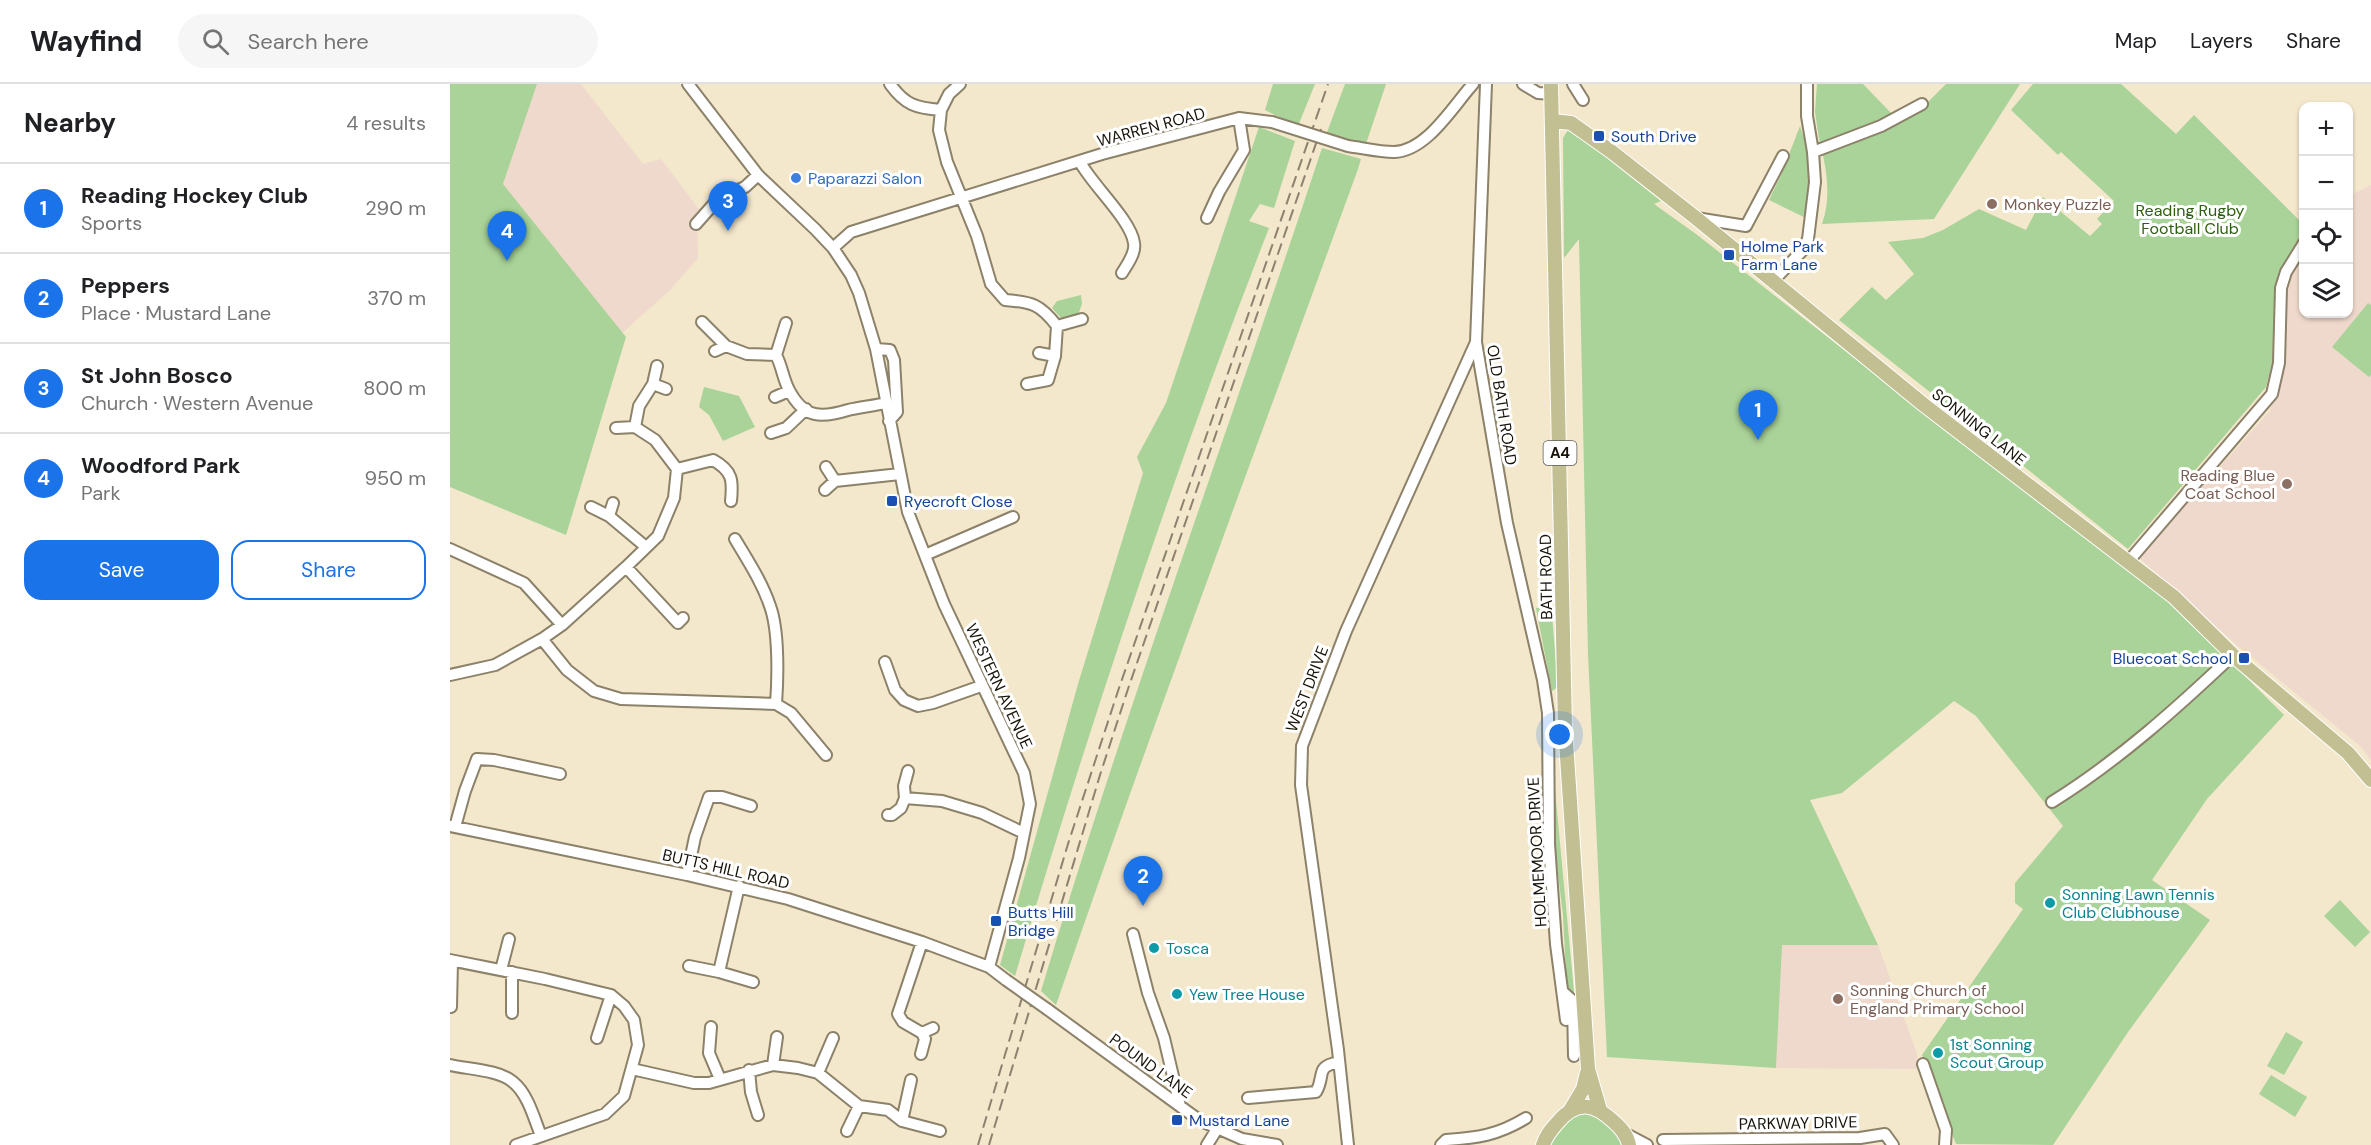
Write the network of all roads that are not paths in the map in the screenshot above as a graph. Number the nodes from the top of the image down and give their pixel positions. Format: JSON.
{"nodes":[{"id":1,"x":688,"y":84,"type":"edge"},
{"id":2,"x":890,"y":84,"type":"edge"},
{"id":3,"x":960,"y":84,"type":"edge"},
{"id":4,"x":1473,"y":84,"type":"edge"},
{"id":5,"x":1486,"y":84,"type":"edge"},
{"id":6,"x":1523,"y":84,"type":"edge"},
{"id":7,"x":1573,"y":84,"type":"edge"},
{"id":8,"x":1806,"y":84,"type":"edge"},
{"id":9,"x":1552,"y":89,"type":"edge"},
{"id":10,"x":1466,"y":94,"type":"junction"},
{"id":11,"x":1583,"y":100,"type":"dead end"},
{"id":12,"x":1922,"y":104,"type":"dead end"},
{"id":13,"x":1486,"y":105,"type":"junction"},
{"id":14,"x":941,"y":110,"type":"junction"},
{"id":15,"x":1239,"y":118,"type":"junction"},
{"id":16,"x":1552,"y":121,"type":"junction"},
{"id":17,"x":1813,"y":152,"type":"junction"},
{"id":18,"x":1783,"y":156,"type":"dead end"},
{"id":19,"x":1080,"y":162,"type":"junction"},
{"id":20,"x":758,"y":175,"type":"junction"},
{"id":21,"x":961,"y":198,"type":"junction"},
{"id":22,"x":1213,"y":207,"type":"junction"},
{"id":23,"x":1223,"y":212,"type":"dead end"},
{"id":24,"x":1207,"y":218,"type":"dead end"},
{"id":25,"x":1696,"y":218,"type":"junction"},
{"id":26,"x":696,"y":224,"type":"dead end"},
{"id":27,"x":833,"y":248,"type":"junction"},
{"id":28,"x":2299,"y":251,"type":"edge"},
{"id":29,"x":1122,"y":273,"type":"dead end"},
{"id":30,"x":1773,"y":281,"type":"junction"},
{"id":31,"x":1082,"y":319,"type":"dead end"},
{"id":32,"x":702,"y":322,"type":"dead end"},
{"id":33,"x":786,"y":323,"type":"dead end"},
{"id":34,"x":1057,"y":326,"type":"junction"},
{"id":35,"x":1476,"y":342,"type":"junction"},
{"id":36,"x":876,"y":349,"type":"junction"},
{"id":37,"x":1039,"y":353,"type":"dead end"},
{"id":38,"x":776,"y":355,"type":"junction"},
{"id":39,"x":1055,"y":356,"type":"junction"},
{"id":40,"x":657,"y":366,"type":"dead end"},
{"id":41,"x":653,"y":384,"type":"junction"},
{"id":42,"x":1026,"y":384,"type":"dead end"},
{"id":43,"x":666,"y":388,"type":"dead end"},
{"id":44,"x":789,"y":391,"type":"junction"},
{"id":45,"x":775,"y":397,"type":"dead end"},
{"id":46,"x":886,"y":403,"type":"junction"},
{"id":47,"x":806,"y":409,"type":"junction"},
{"id":48,"x":889,"y":421,"type":"junction"},
{"id":49,"x":635,"y":427,"type":"junction"},
{"id":50,"x":616,"y":428,"type":"dead end"},
{"id":51,"x":771,"y":434,"type":"dead end"},
{"id":52,"x":826,"y":467,"type":"dead end"},
{"id":53,"x":677,"y":470,"type":"junction"},
{"id":54,"x":900,"y":474,"type":"junction"},
{"id":55,"x":835,"y":481,"type":"junction"},
{"id":56,"x":825,"y":490,"type":"dead end"},
{"id":57,"x":731,"y":501,"type":"dead end"},
{"id":58,"x":613,"y":503,"type":"dead end"},
{"id":59,"x":591,"y":507,"type":"dead end"},
{"id":60,"x":609,"y":516,"type":"junction"},
{"id":61,"x":1013,"y":517,"type":"dead end"},
{"id":62,"x":735,"y":539,"type":"dead end"},
{"id":63,"x":646,"y":547,"type":"junction"},
{"id":64,"x":450,"y":549,"type":"edge"},
{"id":65,"x":925,"y":555,"type":"junction"},
{"id":66,"x":2128,"y":562,"type":"junction"},
{"id":67,"x":626,"y":567,"type":"junction"},
{"id":68,"x":678,"y":623,"type":"dead end"},
{"id":69,"x":562,"y":625,"type":"junction"},
{"id":70,"x":542,"y":639,"type":"junction"},
{"id":71,"x":2233,"y":655,"type":"junction"},
{"id":72,"x":885,"y":662,"type":"dead end"},
{"id":73,"x":450,"y":675,"type":"edge"},
{"id":74,"x":981,"y":686,"type":"junction"},
{"id":75,"x":776,"y":704,"type":"junction"},
{"id":76,"x":1547,"y":727,"type":"junction"},
{"id":77,"x":1565,"y":727,"type":"junction"},
{"id":78,"x":825,"y":755,"type":"dead end"},
{"id":79,"x":908,"y":771,"type":"dead end"},
{"id":80,"x":560,"y":774,"type":"dead end"},
{"id":81,"x":2371,"y":780,"type":"edge"},
{"id":82,"x":905,"y":798,"type":"junction"},
{"id":83,"x":2052,"y":802,"type":"dead end"},
{"id":84,"x":751,"y":806,"type":"dead end"},
{"id":85,"x":888,"y":815,"type":"dead end"},
{"id":86,"x":452,"y":827,"type":"edge"},
{"id":87,"x":1024,"y":833,"type":"junction"},
{"id":88,"x":687,"y":875,"type":"junction"},
{"id":89,"x":739,"y":886,"type":"junction"},
{"id":90,"x":1132,"y":934,"type":"dead end"},
{"id":91,"x":509,"y":939,"type":"dead end"},
{"id":92,"x":922,"y":942,"type":"junction"},
{"id":93,"x":451,"y":961,"type":"edge"},
{"id":94,"x":689,"y":966,"type":"dead end"},
{"id":95,"x":988,"y":967,"type":"junction"},
{"id":96,"x":506,"y":971,"type":"junction"},
{"id":97,"x":718,"y":972,"type":"junction"},
{"id":98,"x":753,"y":982,"type":"dead end"},
{"id":99,"x":1564,"y":993,"type":"junction"},
{"id":100,"x":611,"y":995,"type":"junction"},
{"id":101,"x":451,"y":1007,"type":"edge"},
{"id":102,"x":512,"y":1013,"type":"dead end"},
{"id":103,"x":1566,"y":1020,"type":"dead end"},
{"id":104,"x":711,"y":1027,"type":"dead end"},
{"id":105,"x":777,"y":1037,"type":"dead end"},
{"id":106,"x":597,"y":1038,"type":"dead end"},
{"id":107,"x":833,"y":1038,"type":"dead end"},
{"id":108,"x":921,"y":1054,"type":"dead end"},
{"id":109,"x":1574,"y":1056,"type":"dead end"},
{"id":110,"x":1339,"y":1062,"type":"junction"},
{"id":111,"x":450,"y":1065,"type":"edge"},
{"id":112,"x":772,"y":1065,"type":"junction"},
{"id":113,"x":1923,"y":1065,"type":"dead end"},
{"id":114,"x":632,"y":1069,"type":"junction"},
{"id":115,"x":1588,"y":1069,"type":"junction"},
{"id":116,"x":749,"y":1070,"type":"junction"},
{"id":117,"x":818,"y":1073,"type":"junction"},
{"id":118,"x":720,"y":1079,"type":"junction"},
{"id":119,"x":912,"y":1080,"type":"dead end"},
{"id":120,"x":1248,"y":1098,"type":"dead end"},
{"id":121,"x":859,"y":1106,"type":"junction"},
{"id":122,"x":1179,"y":1106,"type":"junction"},
{"id":123,"x":1571,"y":1110,"type":"junction"},
{"id":124,"x":1600,"y":1110,"type":"junction"},
{"id":125,"x":759,"y":1115,"type":"dead end"},
{"id":126,"x":1526,"y":1118,"type":"dead end"},
{"id":127,"x":902,"y":1121,"type":"junction"},
{"id":128,"x":1217,"y":1129,"type":"junction"},
{"id":129,"x":847,"y":1131,"type":"dead end"},
{"id":130,"x":940,"y":1131,"type":"dead end"},
{"id":131,"x":541,"y":1136,"type":"junction"},
{"id":132,"x":1627,"y":1140,"type":"edge"},
{"id":133,"x":1663,"y":1140,"type":"dead end"},
{"id":134,"x":1697,"y":1142,"type":"edge"},
{"id":135,"x":1542,"y":1143,"type":"edge"},
{"id":136,"x":516,"y":1145,"type":"edge"},
{"id":137,"x":1207,"y":1145,"type":"edge"},
{"id":138,"x":1277,"y":1145,"type":"edge"},
{"id":139,"x":1348,"y":1145,"type":"edge"},
{"id":140,"x":1441,"y":1145,"type":"edge"},
{"id":141,"x":1647,"y":1145,"type":"edge"},
{"id":142,"x":1893,"y":1145,"type":"edge"},
{"id":143,"x":1945,"y":1145,"type":"edge"}],
"edges":[{"from":1,"to":20,"type":"street","name":"WESTERN AVENUE"},
{"from":2,"to":14,"type":"street"},
{"from":3,"to":14,"type":"street"},
{"from":4,"to":10,"type":"street","name":"WARREN ROAD"},
{"from":5,"to":13,"type":"street","name":"OLD BATH ROAD"},
{"from":6,"to":9,"type":"street"},
{"from":7,"to":11,"type":"street"},
{"from":8,"to":17,"type":"street"},
{"from":9,"to":16,"type":"main road","name":"BATH ROAD","number":"A4"},
{"from":10,"to":13,"type":"street"},
{"from":10,"to":15,"type":"street","name":"WARREN ROAD","bridge":true},
{"from":12,"to":17,"type":"street"},
{"from":13,"to":35,"type":"street","name":"OLD BATH ROAD"},
{"from":14,"to":21,"type":"street"},
{"from":15,"to":19,"type":"street","name":"WARREN ROAD"},
{"from":15,"to":22,"type":"street"},
{"from":16,"to":25,"type":"main road","name":"SONNING LANE"},
{"from":16,"to":77,"type":"main road","name":"BATH ROAD","number":"A4"},
{"from":17,"to":30,"type":"street"},
{"from":18,"to":25,"type":"street"},
{"from":19,"to":21,"type":"street","name":"WARREN ROAD"},
{"from":19,"to":29,"type":"street"},
{"from":20,"to":26,"type":"street"},
{"from":20,"to":27,"type":"street","name":"WESTERN AVENUE"},
{"from":21,"to":27,"type":"street","name":"WARREN ROAD"},
{"from":21,"to":34,"type":"street"},
{"from":22,"to":23,"type":"street"},
{"from":22,"to":24,"type":"street"},
{"from":25,"to":30,"type":"main road","name":"SONNING LANE"},
{"from":27,"to":36,"type":"street","name":"WESTERN AVENUE"},
{"from":28,"to":66,"type":"street"},
{"from":30,"to":66,"type":"main road","name":"SONNING LANE"},
{"from":31,"to":34,"type":"street"},
{"from":32,"to":38,"type":"street"},
{"from":33,"to":38,"type":"street"},
{"from":34,"to":39,"type":"street"},
{"from":35,"to":76,"type":"street","name":"OLD BATH ROAD"},
{"from":35,"to":110,"type":"street","name":"WEST DRIVE"},
{"from":36,"to":46,"type":"street","name":"WESTERN AVENUE"},
{"from":36,"to":48,"type":"street","name":"WESTERN AVENUE"},
{"from":37,"to":39,"type":"street"},
{"from":38,"to":44,"type":"street"},
{"from":39,"to":42,"type":"street"},
{"from":40,"to":41,"type":"street"},
{"from":41,"to":43,"type":"street"},
{"from":41,"to":49,"type":"street"},
{"from":44,"to":45,"type":"street"},
{"from":44,"to":47,"type":"street"},
{"from":46,"to":47,"type":"street"},
{"from":46,"to":48,"type":"street","name":"WESTERN AVENUE"},
{"from":47,"to":51,"type":"street"},
{"from":48,"to":54,"type":"street","name":"WESTERN AVENUE"},
{"from":49,"to":50,"type":"street"},
{"from":49,"to":53,"type":"street"},
{"from":52,"to":55,"type":"street"},
{"from":53,"to":57,"type":"street"},
{"from":53,"to":63,"type":"street"},
{"from":54,"to":55,"type":"street"},
{"from":54,"to":65,"type":"street","name":"WESTERN AVENUE"},
{"from":55,"to":56,"type":"street"},
{"from":58,"to":60,"type":"street"},
{"from":59,"to":60,"type":"street"},
{"from":60,"to":63,"type":"street"},
{"from":61,"to":65,"type":"street"},
{"from":62,"to":75,"type":"street"},
{"from":63,"to":67,"type":"street"},
{"from":64,"to":69,"type":"street"},
{"from":65,"to":74,"type":"street","name":"WESTERN AVENUE"},
{"from":66,"to":71,"type":"main road","name":"SONNING LANE"},
{"from":67,"to":68,"type":"street"},
{"from":67,"to":69,"type":"street"},
{"from":69,"to":70,"type":"street"},
{"from":70,"to":73,"type":"street"},
{"from":70,"to":75,"type":"street"},
{"from":71,"to":81,"type":"main road","name":"SONNING LANE"},
{"from":71,"to":83,"type":"street"},
{"from":72,"to":74,"type":"street"},
{"from":74,"to":87,"type":"street","name":"WESTERN AVENUE"},
{"from":75,"to":78,"type":"street"},
{"from":76,"to":77,"type":"street"},
{"from":76,"to":99,"type":"street","name":"HOLMEMOOR DRIVE"},
{"from":77,"to":115,"type":"main road","name":"BATH ROAD","number":"A4"},
{"from":79,"to":82,"type":"street"},
{"from":80,"to":86,"type":"street"},
{"from":82,"to":85,"type":"street"},
{"from":82,"to":87,"type":"street"},
{"from":84,"to":88,"type":"street"},
{"from":86,"to":88,"type":"street","name":"BUTTS HILL ROAD"},
{"from":87,"to":95,"type":"street","name":"WESTERN AVENUE"},
{"from":88,"to":89,"type":"street","name":"BUTTS HILL ROAD"},
{"from":89,"to":92,"type":"street","name":"BUTTS HILL ROAD"},
{"from":89,"to":97,"type":"street"},
{"from":90,"to":122,"type":"street"},
{"from":91,"to":96,"type":"street"},
{"from":92,"to":95,"type":"street","name":"BUTTS HILL ROAD"},
{"from":92,"to":108,"type":"street"},
{"from":93,"to":96,"type":"street"},
{"from":93,"to":101,"type":"street"},
{"from":94,"to":97,"type":"street"},
{"from":95,"to":122,"type":"street","name":"POUND LANE","bridge":true},
{"from":96,"to":100,"type":"street"},
{"from":96,"to":102,"type":"street"},
{"from":97,"to":98,"type":"street"},
{"from":99,"to":103,"type":"street","name":"HOLMEMOOR DRIVE"},
{"from":99,"to":109,"type":"street","name":"HOLMEMOOR DRIVE"},
{"from":100,"to":106,"type":"street"},
{"from":100,"to":114,"type":"street"},
{"from":104,"to":118,"type":"street"},
{"from":105,"to":112,"type":"street"},
{"from":107,"to":117,"type":"street"},
{"from":110,"to":120,"type":"street"},
{"from":110,"to":139,"type":"street","name":"WEST DRIVE"},
{"from":111,"to":131,"type":"street"},
{"from":112,"to":116,"type":"street"},
{"from":112,"to":117,"type":"street"},
{"from":113,"to":143,"type":"street"},
{"from":114,"to":118,"type":"street"},
{"from":114,"to":131,"type":"street"},
{"from":115,"to":123,"type":"main road","name":"BATH ROAD","number":"A4"},
{"from":115,"to":124,"type":"main road","name":"BATH ROAD","number":"A4"},
{"from":116,"to":118,"type":"street"},
{"from":116,"to":125,"type":"street"},
{"from":117,"to":121,"type":"street"},
{"from":119,"to":127,"type":"street"},
{"from":121,"to":127,"type":"street"},
{"from":121,"to":129,"type":"street"},
{"from":122,"to":128,"type":"street","name":"POUND LANE"},
{"from":123,"to":124,"type":"main road"},
{"from":123,"to":135,"type":"main road","name":"BATH ROAD"},
{"from":124,"to":132,"type":"main road"},
{"from":126,"to":140,"type":"street"},
{"from":127,"to":130,"type":"street"},
{"from":128,"to":137,"type":"street"},
{"from":128,"to":138,"type":"street","name":"POUND LANE"},
{"from":131,"to":136,"type":"street"},
{"from":132,"to":141,"type":"street"},
{"from":133,"to":134,"type":"street","name":"PARKWAY DRIVE"},
{"from":134,"to":142,"type":"street","name":"PARKWAY DRIVE"}]}
